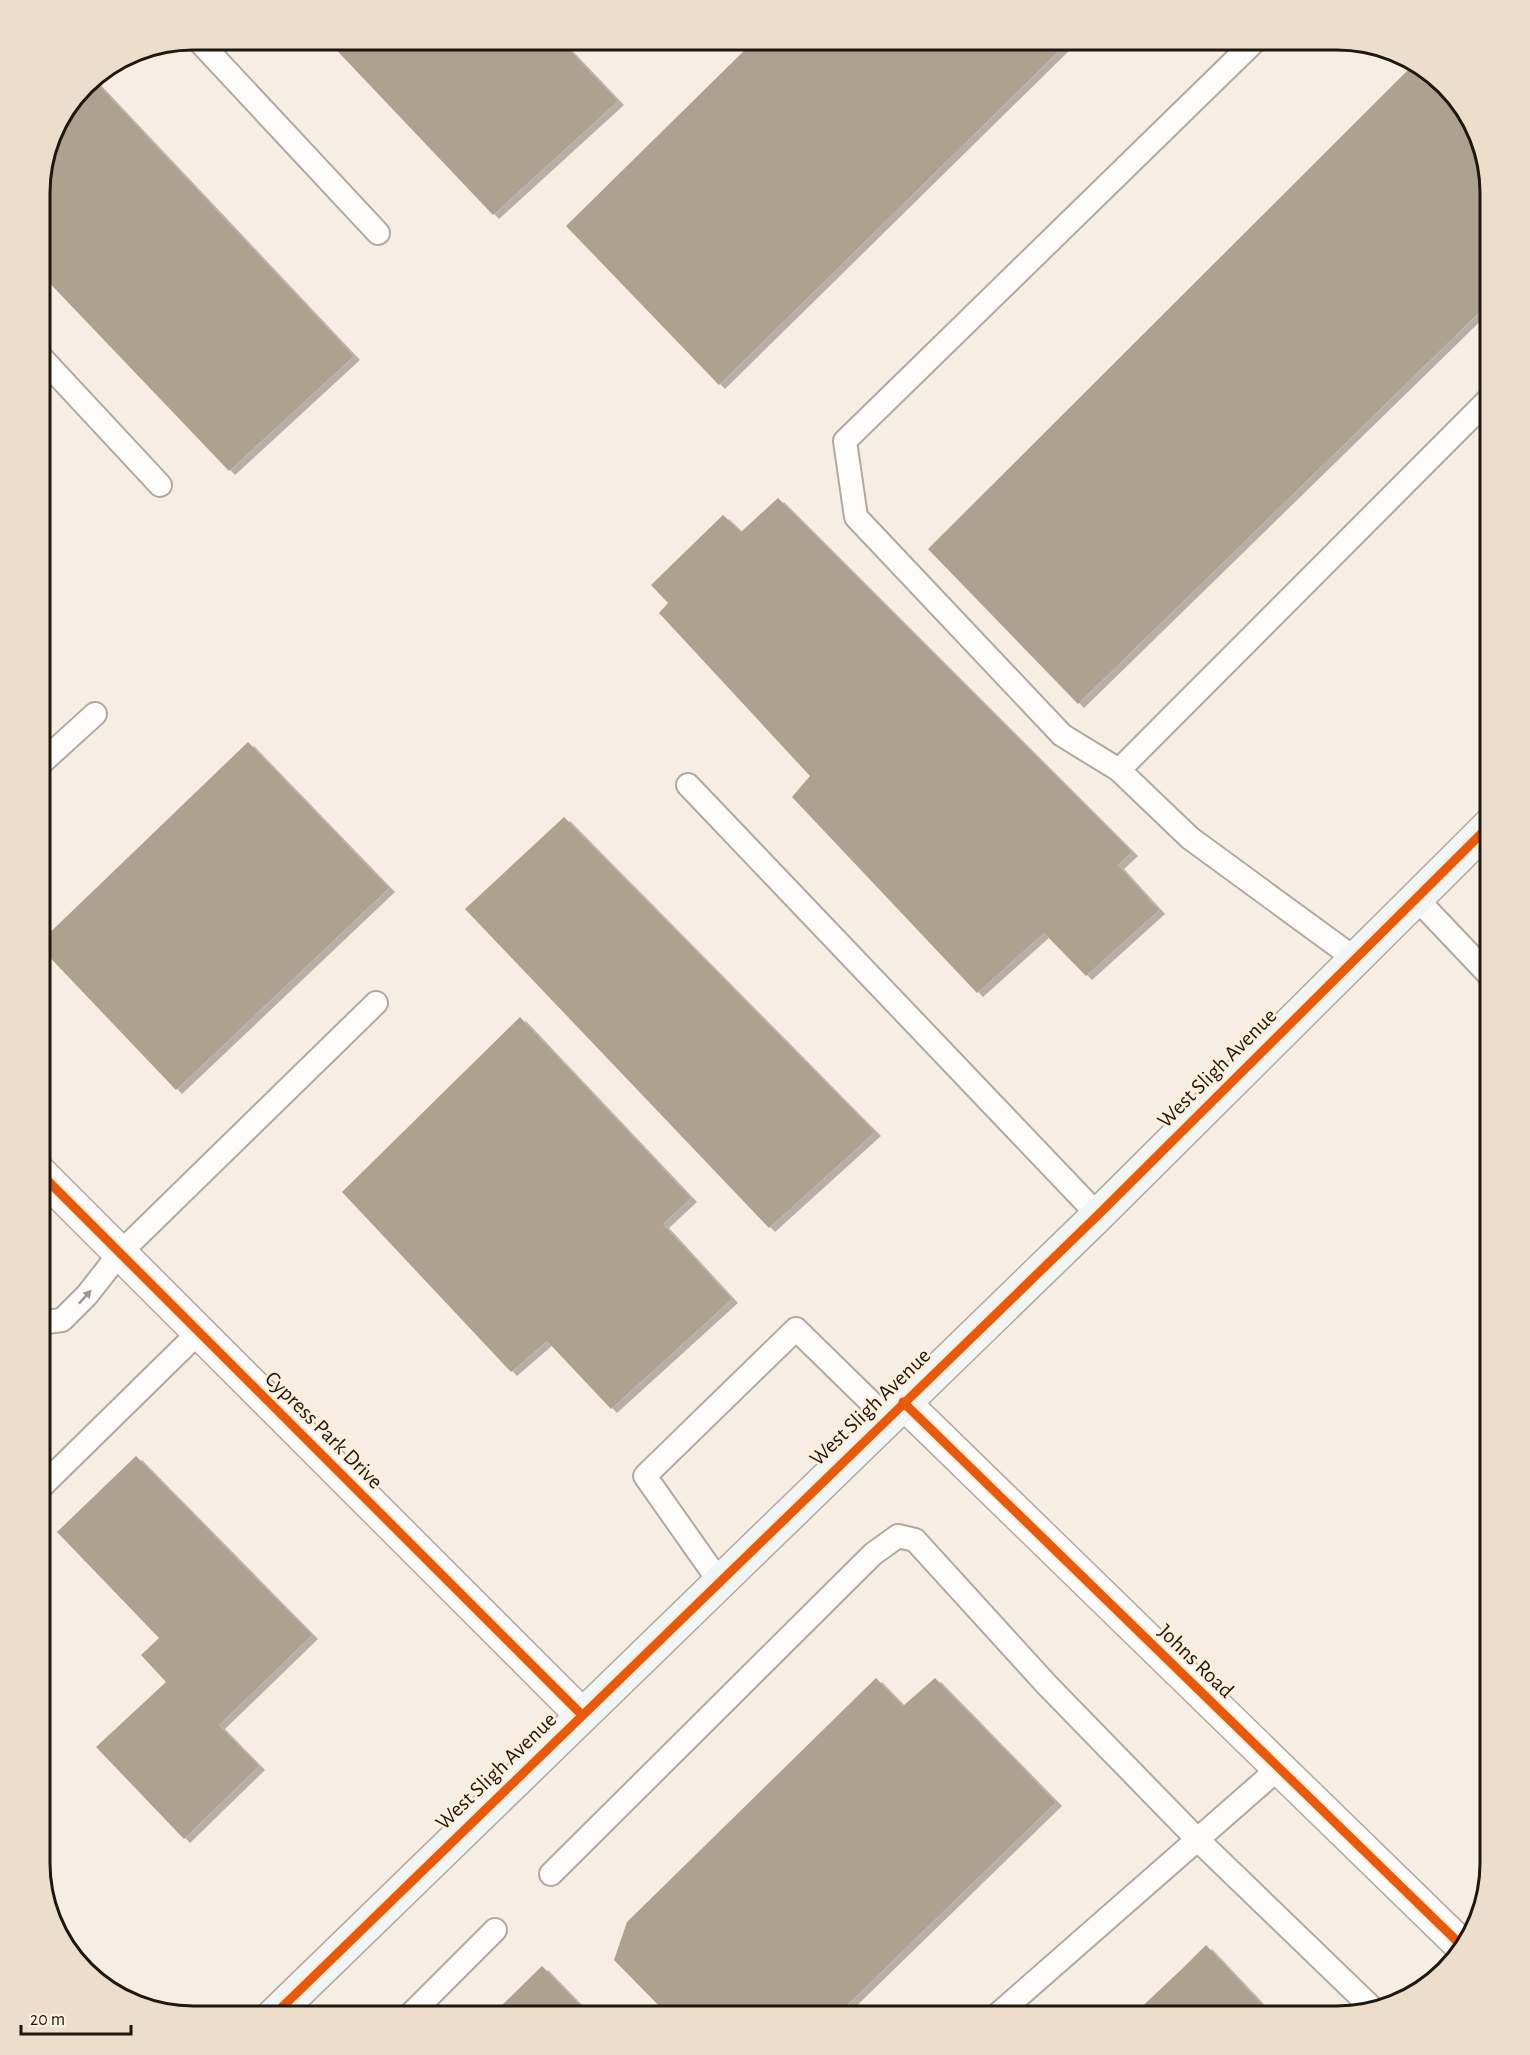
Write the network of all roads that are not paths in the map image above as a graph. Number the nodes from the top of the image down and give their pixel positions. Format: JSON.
{"nodes":[{"id":1,"x":207,"y":50,"type":"edge"},
{"id":2,"x":1246,"y":50,"type":"edge"},
{"id":3,"x":378,"y":233,"type":"dead end"},
{"id":4,"x":50,"y":367,"type":"edge"},
{"id":5,"x":1480,"y":408,"type":"edge"},
{"id":6,"x":160,"y":485,"type":"dead end"},
{"id":7,"x":95,"y":714,"type":"dead end"},
{"id":8,"x":50,"y":755,"type":"edge"},
{"id":9,"x":1119,"y":770,"type":"junction"},
{"id":10,"x":688,"y":785,"type":"dead end"},
{"id":11,"x":1480,"y":835,"type":"edge"},
{"id":12,"x":1416,"y":898,"type":"junction"},
{"id":13,"x":1354,"y":958,"type":"junction"},
{"id":14,"x":1480,"y":965,"type":"edge"},
{"id":15,"x":376,"y":1003,"type":"dead end"},
{"id":16,"x":50,"y":1183,"type":"edge"},
{"id":17,"x":1098,"y":1215,"type":"junction"},
{"id":18,"x":120,"y":1253,"type":"junction"},
{"id":19,"x":50,"y":1322,"type":"edge"},
{"id":20,"x":199,"y":1332,"type":"junction"},
{"id":21,"x":895,"y":1410,"type":"junction"},
{"id":22,"x":50,"y":1478,"type":"edge"},
{"id":23,"x":719,"y":1581,"type":"junction"},
{"id":24,"x":582,"y":1715,"type":"junction"},
{"id":25,"x":1279,"y":1768,"type":"junction"},
{"id":26,"x":1197,"y":1839,"type":"junction"},
{"id":27,"x":551,"y":1874,"type":"dead end"},
{"id":28,"x":495,"y":1930,"type":"dead end"},
{"id":29,"x":1457,"y":1941,"type":"edge"},
{"id":30,"x":1366,"y":2002,"type":"edge"},
{"id":31,"x":283,"y":2006,"type":"edge"},
{"id":32,"x":419,"y":2006,"type":"edge"},
{"id":33,"x":1007,"y":2006,"type":"edge"}],
"edges":[{"from":1,"to":3,"type":"lane"},
{"from":2,"to":9,"type":"lane"},
{"from":4,"to":6,"type":"lane"},
{"from":5,"to":9,"type":"lane"},
{"from":7,"to":8,"type":"lane"},
{"from":9,"to":13,"type":"lane"},
{"from":10,"to":17,"type":"lane"},
{"from":11,"to":12,"type":"street","name":"West Sligh Avenue"},
{"from":12,"to":13,"type":"street","name":"West Sligh Avenue"},
{"from":12,"to":14,"type":"lane"},
{"from":13,"to":17,"type":"street","name":"West Sligh Avenue"},
{"from":15,"to":18,"type":"lane"},
{"from":16,"to":18,"type":"street","name":"Cypress Park Drive"},
{"from":17,"to":21,"type":"street","name":"West Sligh Avenue"},
{"from":19,"to":18,"type":"lane","one_way":true},
{"from":18,"to":20,"type":"street","name":"Cypress Park Drive"},
{"from":20,"to":22,"type":"lane"},
{"from":20,"to":24,"type":"street","name":"Cypress Park Drive"},
{"from":21,"to":23,"type":"street","name":"West Sligh Avenue"},
{"from":21,"to":23,"type":"lane"},
{"from":21,"to":25,"type":"street","name":"Johns Road"},
{"from":23,"to":24,"type":"street","name":"West Sligh Avenue"},
{"from":24,"to":31,"type":"street","name":"West Sligh Avenue"},
{"from":25,"to":26,"type":"lane"},
{"from":25,"to":29,"type":"street","name":"Johns Road"},
{"from":26,"to":27,"type":"lane"},
{"from":26,"to":30,"type":"lane"},
{"from":26,"to":33,"type":"lane"},
{"from":28,"to":32,"type":"lane"}]}
